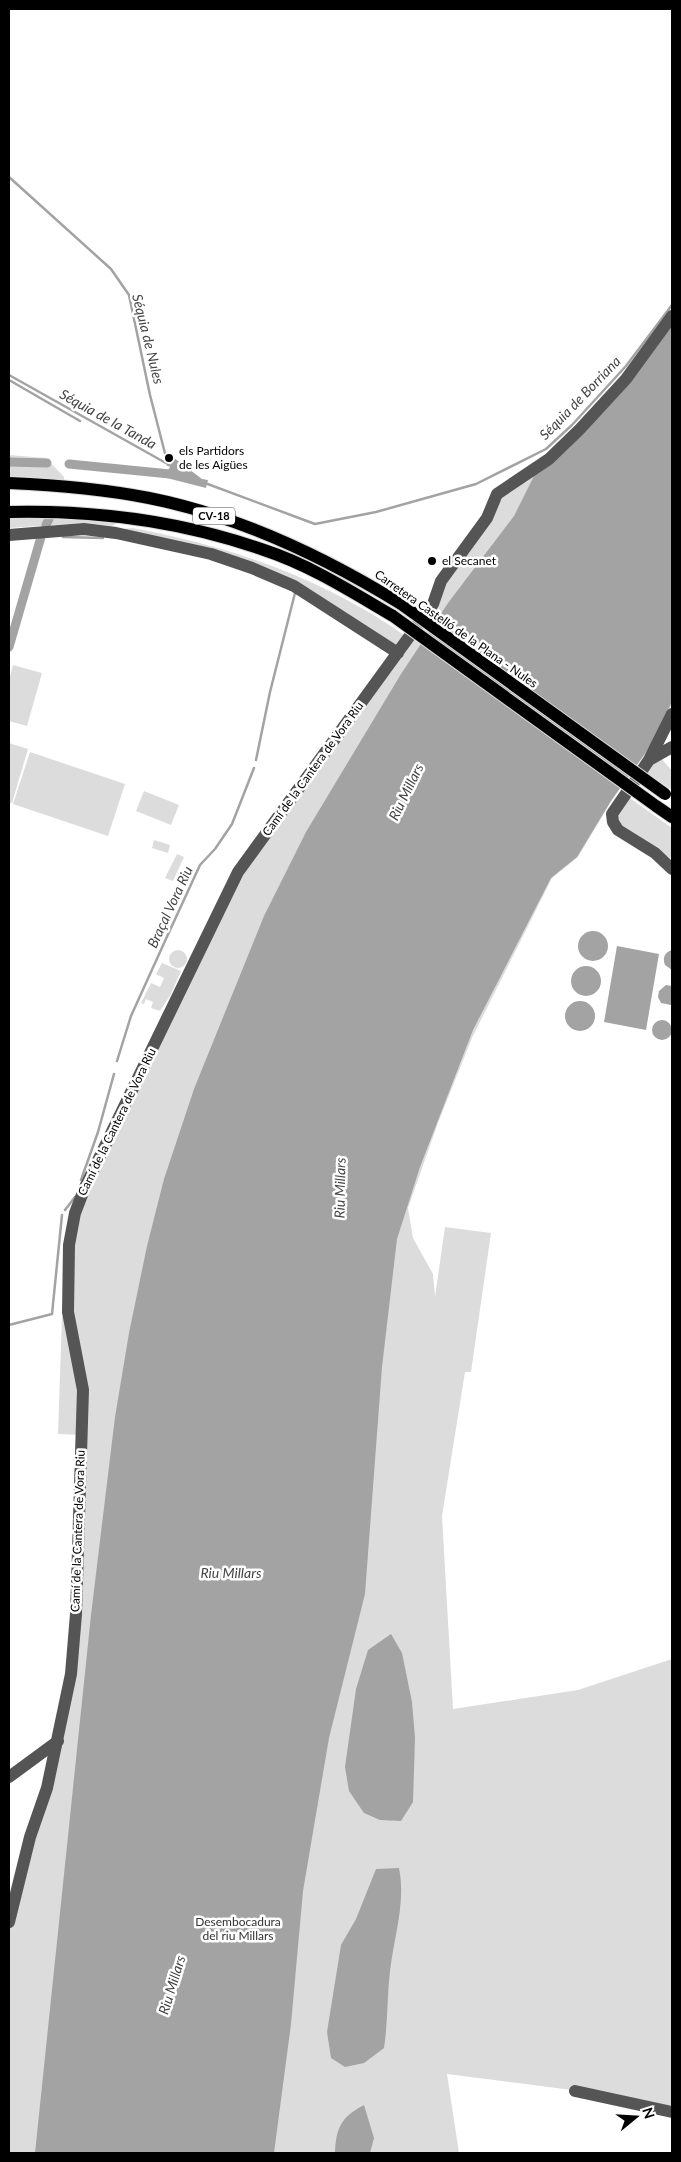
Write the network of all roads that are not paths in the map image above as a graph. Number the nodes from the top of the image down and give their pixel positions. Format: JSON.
{"nodes":[{"id":1,"x":672,"y":316,"type":"edge"},
{"id":2,"x":9,"y":483,"type":"edge"},
{"id":3,"x":9,"y":512,"type":"edge"},
{"id":4,"x":9,"y":535,"type":"edge"},
{"id":5,"x":398,"y":653,"type":"junction"},
{"id":6,"x":672,"y":714,"type":"edge"},
{"id":7,"x":672,"y":747,"type":"edge"},
{"id":8,"x":649,"y":760,"type":"junction"},
{"id":9,"x":669,"y":796,"type":"edge"},
{"id":10,"x":672,"y":817,"type":"edge"},
{"id":11,"x":672,"y":869,"type":"edge"},
{"id":12,"x":58,"y":1741,"type":"junction"},
{"id":13,"x":9,"y":1777,"type":"edge"},
{"id":14,"x":9,"y":1922,"type":"edge"},
{"id":15,"x":575,"y":2091,"type":"dead end"},
{"id":16,"x":672,"y":2112,"type":"edge"}],
"edges":[{"from":1,"to":5,"type":"street","name":"Camí de la Cantera de Vora Riu"},
{"from":2,"to":9,"type":"main road","name":"Carretera Castelló de la Plana - Nules","number":"CV-18","bridge":true},
{"from":3,"to":10,"type":"main road","name":"Carretera Castelló de la Plana - Nules","number":"CV-18","bridge":true},
{"from":4,"to":5,"type":"street"},
{"from":5,"to":12,"type":"street","name":"Camí de la Cantera de Vora Riu"},
{"from":6,"to":8,"type":"street"},
{"from":7,"to":8,"type":"street"},
{"from":8,"to":11,"type":"street"},
{"from":12,"to":13,"type":"street"},
{"from":12,"to":14,"type":"street","name":"Camí de la Cantera de Vora Riu"},
{"from":15,"to":16,"type":"street"}]}
